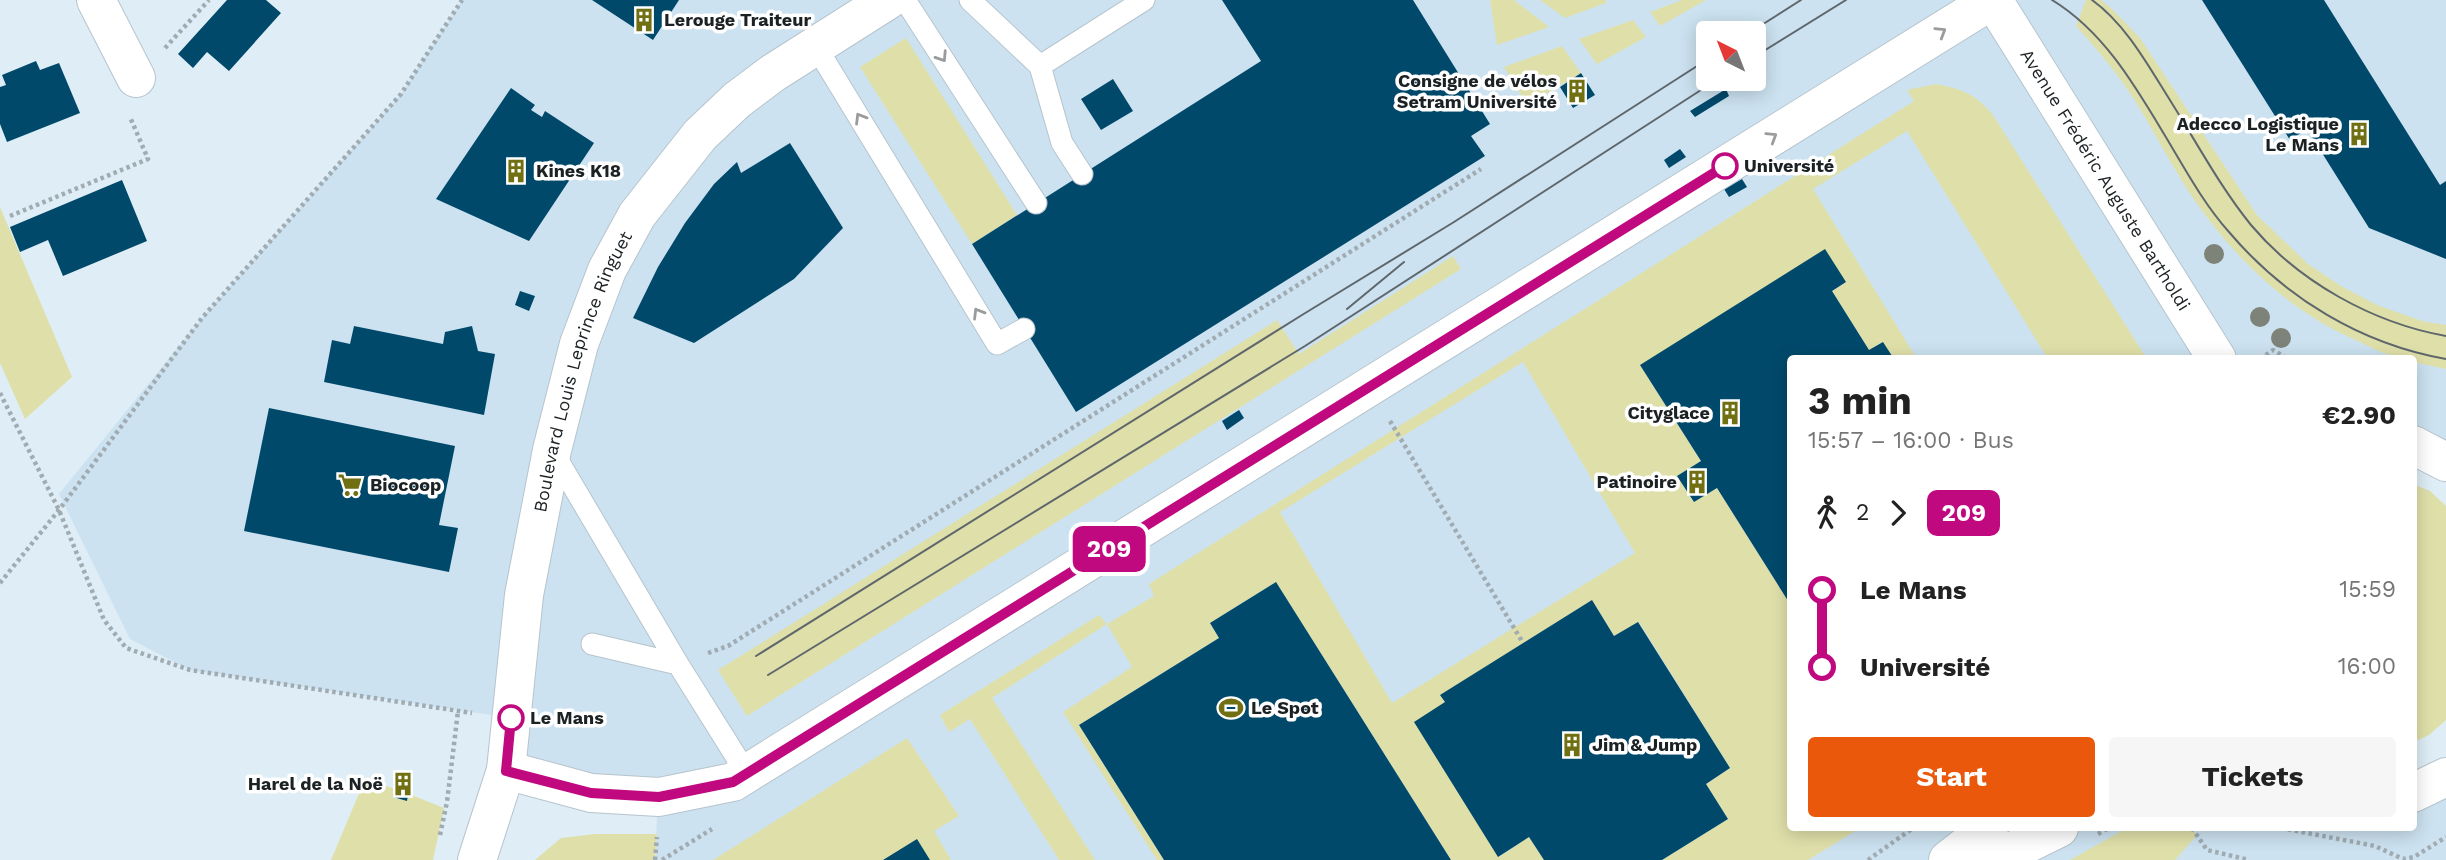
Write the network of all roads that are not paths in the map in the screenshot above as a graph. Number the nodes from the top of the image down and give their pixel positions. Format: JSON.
{"nodes":[{"id":1,"x":96,"y":0,"type":"edge"},
{"id":2,"x":888,"y":0,"type":"edge"},
{"id":3,"x":905,"y":0,"type":"edge"},
{"id":4,"x":970,"y":0,"type":"edge"},
{"id":5,"x":1144,"y":0,"type":"edge"},
{"id":6,"x":1992,"y":0,"type":"edge"},
{"id":7,"x":815,"y":45,"type":"junction"},
{"id":8,"x":1040,"y":66,"type":"junction"},
{"id":9,"x":136,"y":78,"type":"road end"},
{"id":10,"x":1082,"y":174,"type":"dead end"},
{"id":11,"x":1036,"y":203,"type":"dead end"},
{"id":12,"x":1024,"y":329,"type":"dead end"},
{"id":13,"x":2214,"y":355,"type":"edge"},
{"id":14,"x":2417,"y":447,"type":"edge"},
{"id":15,"x":552,"y":450,"type":"junction"},
{"id":16,"x":2446,"y":461,"type":"edge"},
{"id":17,"x":592,"y":644,"type":"dead end"},
{"id":18,"x":678,"y":664,"type":"junction"},
{"id":19,"x":506,"y":771,"type":"junction"},
{"id":20,"x":747,"y":774,"type":"junction"},
{"id":21,"x":2446,"y":777,"type":"edge"},
{"id":22,"x":2417,"y":791,"type":"edge"},
{"id":23,"x":1985,"y":831,"type":"edge"},
{"id":24,"x":2053,"y":831,"type":"edge"},
{"id":25,"x":477,"y":860,"type":"edge"},
{"id":26,"x":1948,"y":860,"type":"edge"},
{"id":27,"x":1994,"y":860,"type":"edge"}],
"edges":[{"from":1,"to":9,"type":"street"},
{"from":2,"to":7,"type":"street","name":"Boulevard Louis Leprince Ringuet"},
{"from":3,"to":11,"type":"lane","one_way":true},
{"from":4,"to":8,"type":"lane"},
{"from":5,"to":8,"type":"lane"},
{"from":6,"to":13,"type":"street","name":"Avenue Frédéric Auguste Bartholdi"},
{"from":20,"to":6,"type":"street","one_way":true},
{"from":12,"to":7,"type":"lane","one_way":true},
{"from":7,"to":15,"type":"street","name":"Boulevard Louis Leprince Ringuet"},
{"from":8,"to":10,"type":"lane"},
{"from":14,"to":16,"type":"street"},
{"from":15,"to":18,"type":"lane"},
{"from":15,"to":19,"type":"street","name":"Boulevard Louis Leprince Ringuet"},
{"from":17,"to":18,"type":"lane"},
{"from":18,"to":20,"type":"lane"},
{"from":19,"to":20,"type":"street"},
{"from":19,"to":25,"type":"street","name":"Boulevard Louis Leprince Ringuet"},
{"from":21,"to":22,"type":"street"},
{"from":23,"to":26,"type":"street"},
{"from":24,"to":27,"type":"street"}]}
